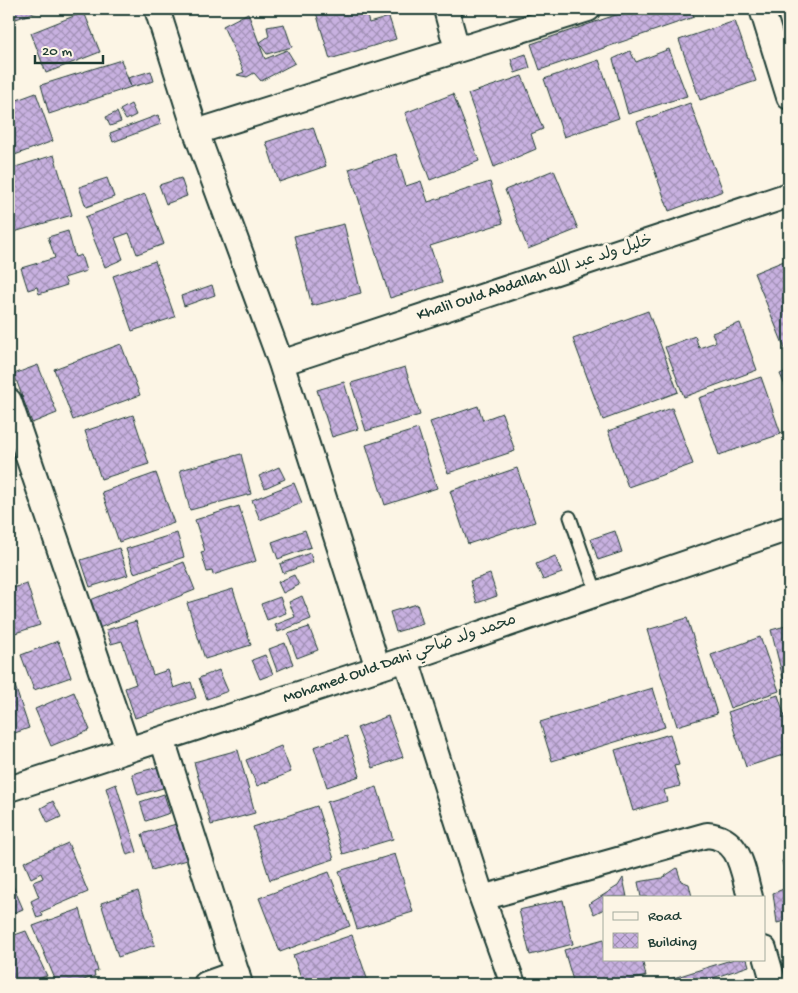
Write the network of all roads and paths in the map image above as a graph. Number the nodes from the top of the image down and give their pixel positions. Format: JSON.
{"nodes":[{"id":1,"x":157,"y":9,"type":"edge"},
{"id":2,"x":446,"y":9,"type":"edge"},
{"id":3,"x":588,"y":9,"type":"edge"},
{"id":4,"x":762,"y":9,"type":"edge"},
{"id":5,"x":457,"y":49,"type":"junction"},
{"id":6,"x":789,"y":97,"type":"edge"},
{"id":7,"x":196,"y":132,"type":"junction"},
{"id":8,"x":789,"y":195,"type":"edge"},
{"id":9,"x":281,"y":363,"type":"junction"},
{"id":10,"x":9,"y":401,"type":"edge"},
{"id":11,"x":570,"y":517,"type":"dead end"},
{"id":12,"x":789,"y":528,"type":"edge"},
{"id":13,"x":597,"y":594,"type":"junction"},
{"id":14,"x":406,"y":659,"type":"junction"},
{"id":15,"x":378,"y":668,"type":"junction"},
{"id":16,"x":162,"y":739,"type":"junction"},
{"id":17,"x":128,"y":750,"type":"junction"},
{"id":18,"x":9,"y":789,"type":"edge"},
{"id":19,"x":750,"y":896,"type":"edge"},
{"id":20,"x":482,"y":898,"type":"junction"},
{"id":21,"x":766,"y":956,"type":"edge"},
{"id":22,"x":238,"y":979,"type":"edge"},
{"id":23,"x":206,"y":984,"type":"edge"},
{"id":24,"x":513,"y":984,"type":"edge"},
{"id":25,"x":774,"y":984,"type":"edge"}],
"edges":[{"from":1,"to":7,"type":"street"},
{"from":2,"to":5,"type":"street"},
{"from":3,"to":5,"type":"street"},
{"from":4,"to":6,"type":"street"},
{"from":5,"to":7,"type":"street"},
{"from":7,"to":9,"type":"street"},
{"from":8,"to":9,"type":"street","name":"Khalil Ould Abdallah خليل ولد عبد الله"},
{"from":9,"to":15,"type":"street"},
{"from":10,"to":17,"type":"street"},
{"from":11,"to":13,"type":"lane"},
{"from":12,"to":13,"type":"street","name":"Mohamed Ould Dahi محمد ولد ضاحي"},
{"from":13,"to":14,"type":"street","name":"Mohamed Ould Dahi محمد ولد ضاحي"},
{"from":14,"to":15,"type":"street","name":"Mohamed Ould Dahi محمد ولد ضاحي"},
{"from":14,"to":20,"type":"street"},
{"from":15,"to":16,"type":"street","name":"Mohamed Ould Dahi محمد ولد ضاحي"},
{"from":16,"to":17,"type":"street","name":"Mohamed Ould Dahi محمد ولد ضاحي"},
{"from":16,"to":22,"type":"street"},
{"from":17,"to":18,"type":"street","name":"Mohamed Ould Dahi محمد ولد ضاحي"},
{"from":19,"to":20,"type":"street"},
{"from":20,"to":24,"type":"street"},
{"from":21,"to":25,"type":"street"},
{"from":22,"to":23,"type":"street"}]}
